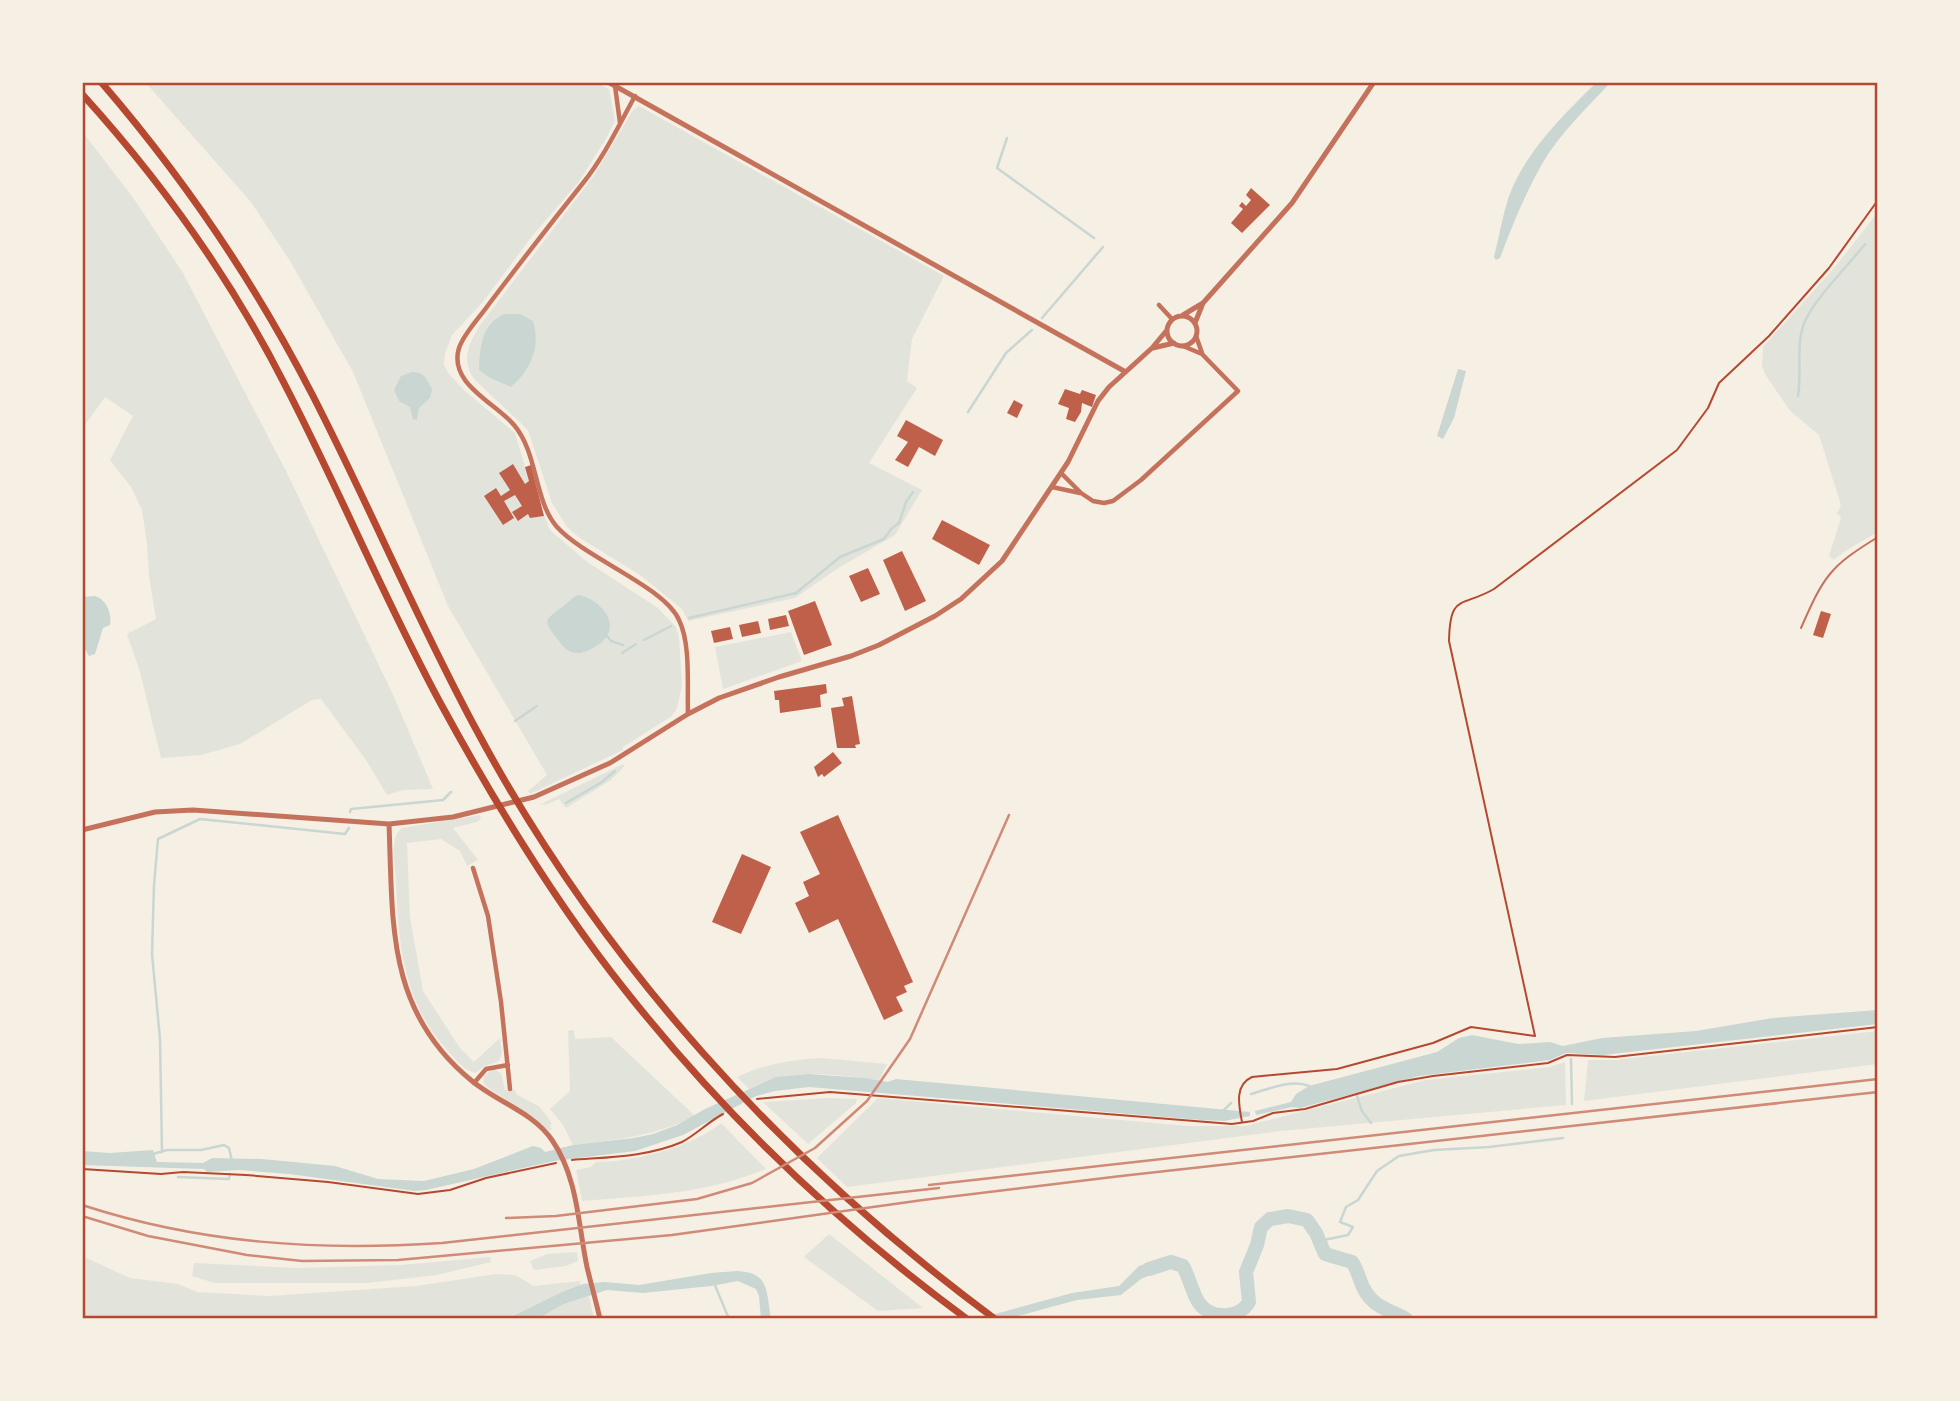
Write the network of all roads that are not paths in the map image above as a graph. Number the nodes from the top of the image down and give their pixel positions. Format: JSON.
{"nodes":[{"id":1,"x":101,"y":82,"type":"edge"},
{"id":2,"x":1374,"y":82,"type":"edge"},
{"id":3,"x":612,"y":84,"type":"edge"},
{"id":4,"x":82,"y":94,"type":"edge"},
{"id":5,"x":635,"y":96,"type":"junction"},
{"id":6,"x":620,"y":123,"type":"junction"},
{"id":7,"x":1203,"y":303,"type":"junction"},
{"id":8,"x":1159,"y":304,"type":"dead end"},
{"id":9,"x":1183,"y":315,"type":"junction"},
{"id":10,"x":1172,"y":319,"type":"junction"},
{"id":11,"x":1195,"y":323,"type":"junction"},
{"id":12,"x":1167,"y":330,"type":"junction"},
{"id":13,"x":1196,"y":335,"type":"junction"},
{"id":14,"x":1174,"y":343,"type":"junction"},
{"id":15,"x":1182,"y":346,"type":"junction"},
{"id":16,"x":1152,"y":348,"type":"junction"},
{"id":17,"x":1202,"y":354,"type":"junction"},
{"id":18,"x":1124,"y":371,"type":"junction"},
{"id":19,"x":1061,"y":473,"type":"junction"},
{"id":20,"x":1052,"y":486,"type":"junction"},
{"id":21,"x":1081,"y":493,"type":"junction"},
{"id":22,"x":1878,"y":537,"type":"edge"},
{"id":23,"x":1801,"y":628,"type":"dead end"},
{"id":24,"x":688,"y":714,"type":"junction"},
{"id":25,"x":389,"y":824,"type":"junction"},
{"id":26,"x":82,"y":830,"type":"edge"},
{"id":27,"x":473,"y":868,"type":"dead end"},
{"id":28,"x":508,"y":1065,"type":"junction"},
{"id":29,"x":474,"y":1083,"type":"junction"},
{"id":30,"x":510,"y":1089,"type":"dead end"},
{"id":31,"x":600,"y":1319,"type":"edge"},
{"id":32,"x":967,"y":1319,"type":"edge"},
{"id":33,"x":995,"y":1319,"type":"edge"}],
"edges":[{"from":1,"to":33,"type":"highway"},
{"from":2,"to":7,"type":"street"},
{"from":3,"to":5,"type":"street"},
{"from":3,"to":6,"type":"street"},
{"from":4,"to":32,"type":"highway"},
{"from":5,"to":6,"type":"street"},
{"from":5,"to":18,"type":"street"},
{"from":6,"to":24,"type":"street"},
{"from":7,"to":9,"type":"street"},
{"from":7,"to":11,"type":"street"},
{"from":8,"to":10,"type":"street"},
{"from":9,"to":10,"type":"street"},
{"from":9,"to":11,"type":"street"},
{"from":10,"to":12,"type":"street"},
{"from":11,"to":13,"type":"street"},
{"from":12,"to":14,"type":"street"},
{"from":12,"to":16,"type":"street"},
{"from":13,"to":15,"type":"street"},
{"from":13,"to":17,"type":"street"},
{"from":14,"to":15,"type":"street"},
{"from":14,"to":16,"type":"street"},
{"from":15,"to":17,"type":"street"},
{"from":16,"to":18,"type":"street"},
{"from":17,"to":21,"type":"street"},
{"from":18,"to":19,"type":"street"},
{"from":19,"to":20,"type":"street"},
{"from":19,"to":21,"type":"street"},
{"from":20,"to":21,"type":"street"},
{"from":20,"to":24,"type":"street"},
{"from":22,"to":23,"type":"lane"},
{"from":24,"to":25,"type":"street"},
{"from":25,"to":26,"type":"street"},
{"from":25,"to":29,"type":"street"},
{"from":27,"to":28,"type":"street"},
{"from":28,"to":29,"type":"street"},
{"from":28,"to":30,"type":"street"},
{"from":29,"to":31,"type":"street"}]}
